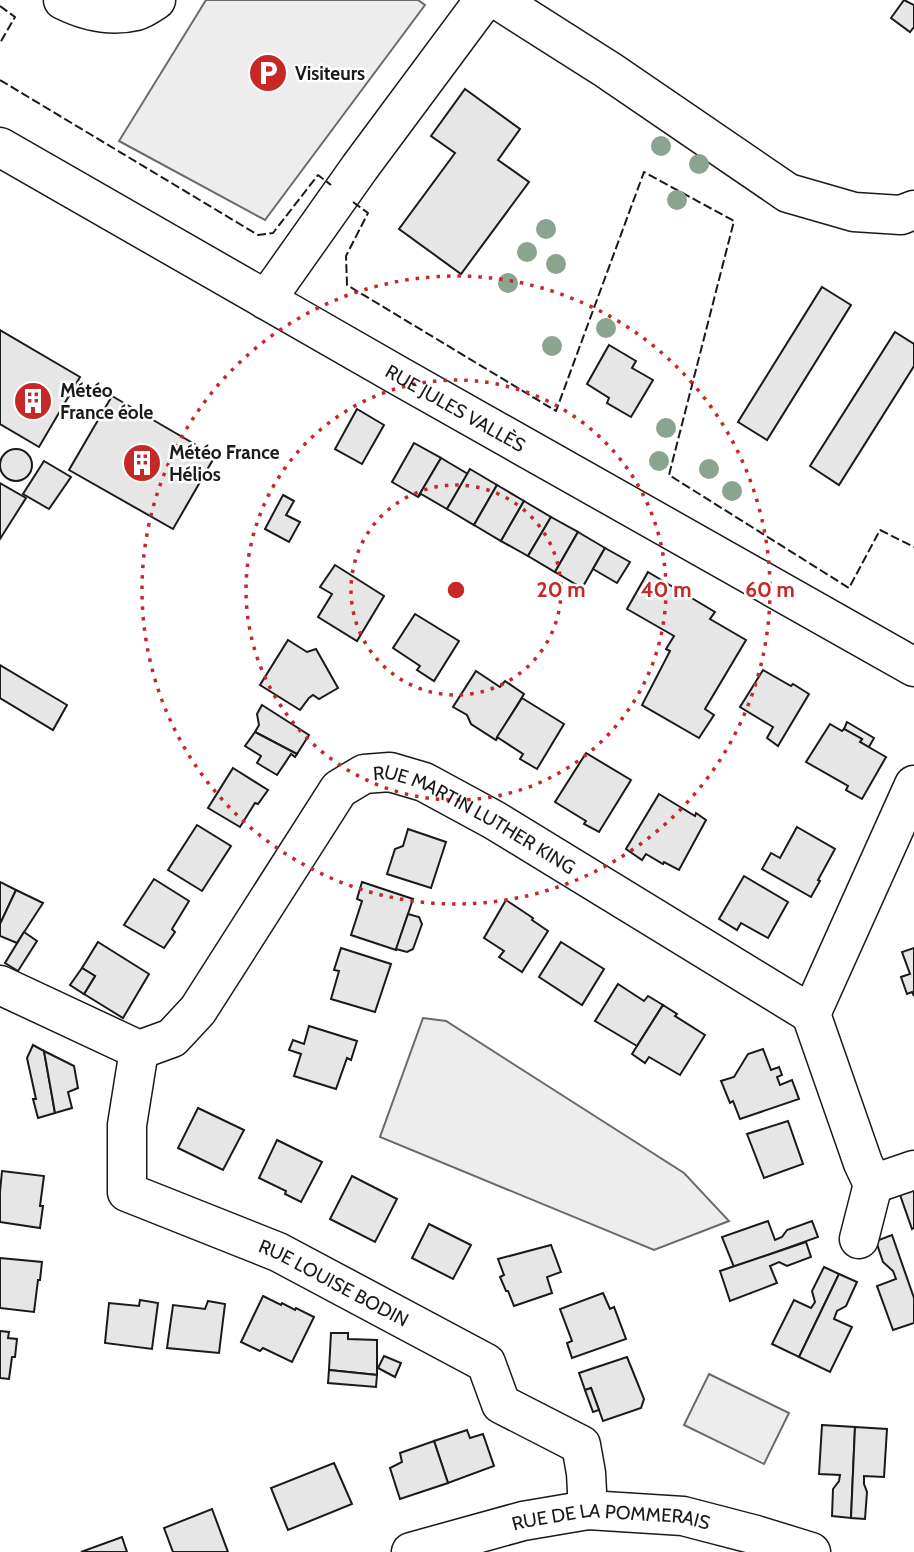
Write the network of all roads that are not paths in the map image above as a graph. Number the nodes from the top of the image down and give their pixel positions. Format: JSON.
{"nodes":[{"id":1,"x":63,"y":0,"type":"edge"},
{"id":2,"x":156,"y":0,"type":"edge"},
{"id":3,"x":484,"y":0,"type":"edge"},
{"id":4,"x":498,"y":0,"type":"edge"},
{"id":5,"x":0,"y":147,"type":"edge"},
{"id":6,"x":910,"y":213,"type":"edge"},
{"id":7,"x":265,"y":300,"type":"junction"},
{"id":8,"x":914,"y":667,"type":"edge"},
{"id":9,"x":914,"y":785,"type":"edge"},
{"id":10,"x":0,"y":985,"type":"edge"},
{"id":11,"x":811,"y":1014,"type":"junction"},
{"id":12,"x":139,"y":1050,"type":"junction"},
{"id":13,"x":914,"y":1170,"type":"edge"},
{"id":14,"x":873,"y":1184,"type":"junction"},
{"id":15,"x":859,"y":1239,"type":"dead end"},
{"id":16,"x":588,"y":1510,"type":"junction"},
{"id":17,"x":411,"y":1552,"type":"edge"},
{"id":18,"x":811,"y":1552,"type":"edge"}],
"edges":[{"from":1,"to":2,"type":"street"},
{"from":3,"to":7,"type":"street"},
{"from":4,"to":6,"type":"street"},
{"from":5,"to":7,"type":"street","name":"RUE JULES VALLÈS"},
{"from":7,"to":8,"type":"street","name":"RUE JULES VALLÈS"},
{"from":9,"to":11,"type":"street"},
{"from":10,"to":12,"type":"street"},
{"from":11,"to":12,"type":"street","name":"RUE MARTIN LUTHER KING"},
{"from":11,"to":14,"type":"street"},
{"from":12,"to":16,"type":"street","name":"RUE LOUISE BODIN"},
{"from":13,"to":14,"type":"street"},
{"from":14,"to":15,"type":"street"},
{"from":16,"to":17,"type":"street","name":"RUE DE LA POMMERAIS"},
{"from":16,"to":18,"type":"street","name":"RUE DE LA POMMERAIS"}]}
